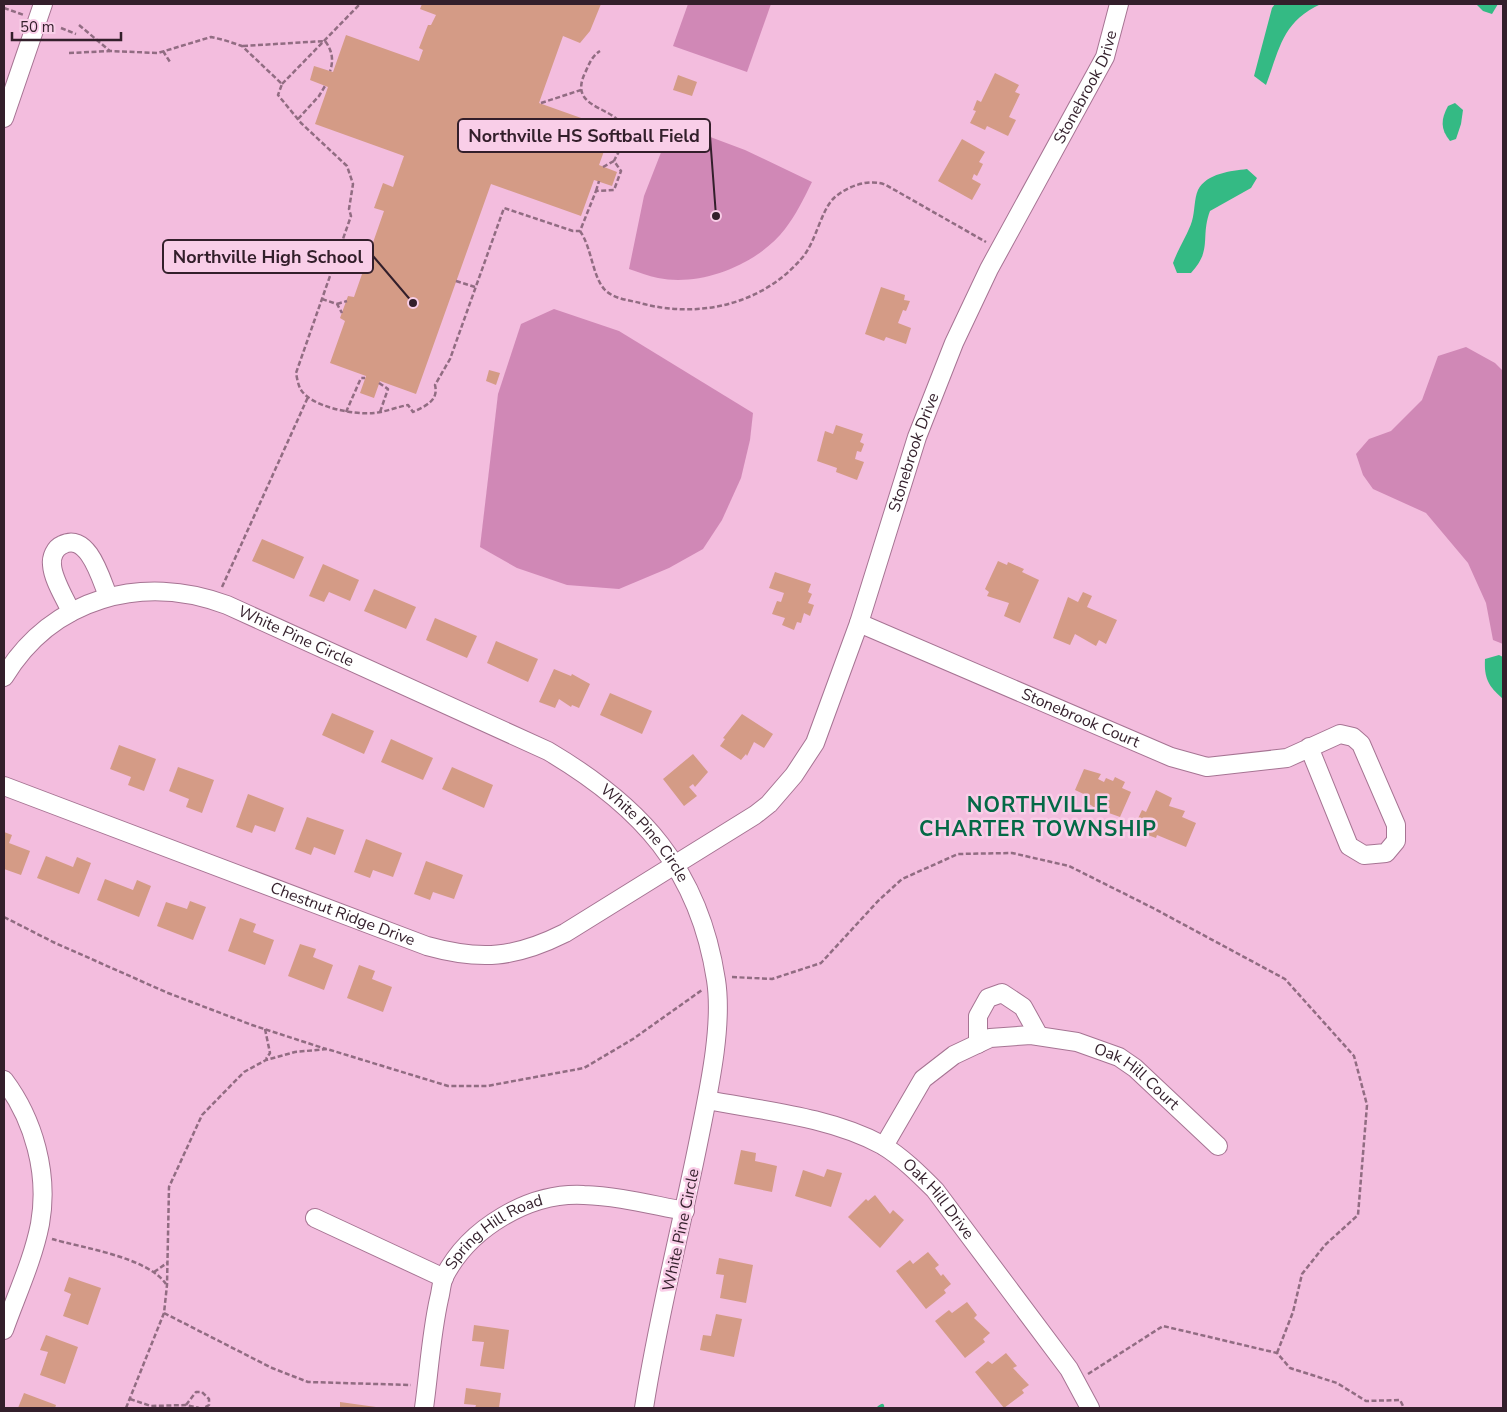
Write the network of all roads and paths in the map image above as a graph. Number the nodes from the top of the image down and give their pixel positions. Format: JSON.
{"nodes":[{"id":1,"x":43,"y":4,"type":"edge"},
{"id":2,"x":360,"y":4,"type":"edge"},
{"id":3,"x":1119,"y":4,"type":"edge"},
{"id":4,"x":4,"y":8,"type":"edge"},
{"id":5,"x":28,"y":16,"type":"dead end"},
{"id":6,"x":80,"y":25,"type":"dead end"},
{"id":7,"x":61,"y":28,"type":"dead end"},
{"id":8,"x":76,"y":34,"type":"dead end"},
{"id":9,"x":324,"y":41,"type":"junction"},
{"id":10,"x":242,"y":46,"type":"junction"},
{"id":11,"x":110,"y":51,"type":"junction"},
{"id":12,"x":163,"y":51,"type":"junction"},
{"id":13,"x":600,"y":51,"type":"dead end"},
{"id":14,"x":70,"y":54,"type":"dead end"},
{"id":15,"x":170,"y":62,"type":"dead end"},
{"id":16,"x":330,"y":71,"type":"dead end"},
{"id":17,"x":282,"y":84,"type":"junction"},
{"id":18,"x":325,"y":86,"type":"dead end"},
{"id":19,"x":581,"y":90,"type":"junction"},
{"id":20,"x":541,"y":103,"type":"dead end"},
{"id":21,"x":4,"y":118,"type":"edge"},
{"id":22,"x":298,"y":119,"type":"junction"},
{"id":23,"x":614,"y":161,"type":"junction"},
{"id":24,"x":603,"y":167,"type":"dead end"},
{"id":25,"x":599,"y":181,"type":"dead end"},
{"id":26,"x":596,"y":191,"type":"junction"},
{"id":27,"x":580,"y":231,"type":"junction"},
{"id":28,"x":342,"y":240,"type":"junction"},
{"id":29,"x":1000,"y":249,"type":"junction"},
{"id":30,"x":371,"y":250,"type":"dead end"},
{"id":31,"x":456,"y":281,"type":"dead end"},
{"id":32,"x":476,"y":287,"type":"junction"},
{"id":33,"x":322,"y":299,"type":"junction"},
{"id":34,"x":347,"y":301,"type":"dead end"},
{"id":35,"x":337,"y":304,"type":"junction"},
{"id":36,"x":342,"y":313,"type":"dead end"},
{"id":37,"x":365,"y":378,"type":"dead end"},
{"id":38,"x":379,"y":383,"type":"dead end"},
{"id":39,"x":308,"y":397,"type":"junction"},
{"id":40,"x":346,"y":412,"type":"junction"},
{"id":41,"x":380,"y":412,"type":"junction"},
{"id":42,"x":108,"y":596,"type":"junction"},
{"id":43,"x":216,"y":601,"type":"junction"},
{"id":44,"x":71,"y":612,"type":"junction"},
{"id":45,"x":859,"y":623,"type":"junction"},
{"id":46,"x":4,"y":678,"type":"edge"},
{"id":47,"x":1309,"y":747,"type":"junction"},
{"id":48,"x":4,"y":786,"type":"edge"},
{"id":49,"x":675,"y":863,"type":"junction"},
{"id":50,"x":4,"y":917,"type":"edge"},
{"id":51,"x":716,"y":981,"type":"junction"},
{"id":52,"x":266,"y":1029,"type":"junction"},
{"id":53,"x":1039,"y":1036,"type":"junction"},
{"id":54,"x":978,"y":1044,"type":"junction"},
{"id":55,"x":327,"y":1049,"type":"junction"},
{"id":56,"x":266,"y":1060,"type":"junction"},
{"id":57,"x":4,"y":1080,"type":"edge"},
{"id":58,"x":707,"y":1100,"type":"junction"},
{"id":59,"x":884,"y":1146,"type":"junction"},
{"id":60,"x":1218,"y":1146,"type":"dead end"},
{"id":61,"x":685,"y":1211,"type":"junction"},
{"id":62,"x":315,"y":1218,"type":"dead end"},
{"id":63,"x":37,"y":1236,"type":"junction"},
{"id":64,"x":168,"y":1262,"type":"junction"},
{"id":65,"x":154,"y":1272,"type":"junction"},
{"id":66,"x":444,"y":1278,"type":"junction"},
{"id":67,"x":167,"y":1285,"type":"junction"},
{"id":68,"x":164,"y":1313,"type":"junction"},
{"id":69,"x":4,"y":1330,"type":"edge"},
{"id":70,"x":1277,"y":1354,"type":"junction"},
{"id":71,"x":1076,"y":1382,"type":"junction"},
{"id":72,"x":427,"y":1386,"type":"junction"},
{"id":73,"x":130,"y":1399,"type":"junction"},
{"id":74,"x":186,"y":1405,"type":"junction"},
{"id":75,"x":126,"y":1408,"type":"edge"},
{"id":76,"x":199,"y":1408,"type":"edge"},
{"id":77,"x":204,"y":1408,"type":"edge"},
{"id":78,"x":424,"y":1408,"type":"edge"},
{"id":79,"x":644,"y":1408,"type":"edge"},
{"id":80,"x":1090,"y":1408,"type":"edge"},
{"id":81,"x":1404,"y":1408,"type":"edge"}],
"edges":[{"from":1,"to":21,"type":"street"},
{"from":2,"to":9,"type":"path"},
{"from":3,"to":29,"type":"street","name":"Stonebrook Drive"},
{"from":4,"to":5,"type":"path"},
{"from":6,"to":11,"type":"path"},
{"from":7,"to":8,"type":"path"},
{"from":9,"to":10,"type":"path"},
{"from":9,"to":16,"type":"path"},
{"from":9,"to":17,"type":"path"},
{"from":10,"to":12,"type":"path"},
{"from":10,"to":17,"type":"path"},
{"from":11,"to":12,"type":"path"},
{"from":11,"to":14,"type":"path"},
{"from":12,"to":15,"type":"path"},
{"from":13,"to":19,"type":"path"},
{"from":17,"to":22,"type":"path"},
{"from":18,"to":22,"type":"path"},
{"from":19,"to":20,"type":"path"},
{"from":19,"to":23,"type":"path"},
{"from":22,"to":28,"type":"path"},
{"from":23,"to":24,"type":"path"},
{"from":23,"to":26,"type":"path"},
{"from":25,"to":26,"type":"path"},
{"from":26,"to":27,"type":"path"},
{"from":27,"to":29,"type":"path"},
{"from":27,"to":32,"type":"path"},
{"from":28,"to":30,"type":"path"},
{"from":28,"to":33,"type":"path"},
{"from":29,"to":45,"type":"street","name":"Stonebrook Drive"},
{"from":31,"to":32,"type":"path"},
{"from":32,"to":41,"type":"path"},
{"from":33,"to":35,"type":"path"},
{"from":33,"to":39,"type":"path"},
{"from":34,"to":35,"type":"path"},
{"from":35,"to":36,"type":"path"},
{"from":37,"to":40,"type":"path"},
{"from":38,"to":41,"type":"path"},
{"from":39,"to":40,"type":"path"},
{"from":39,"to":43,"type":"path"},
{"from":40,"to":41,"type":"path"},
{"from":42,"to":43,"type":"street","name":"White Pine Circle"},
{"from":42,"to":44,"type":"street","name":"White Pine Circle"},
{"from":42,"to":44,"type":"street"},
{"from":43,"to":49,"type":"street","name":"White Pine Circle"},
{"from":44,"to":46,"type":"street","name":"White Pine Circle"},
{"from":45,"to":47,"type":"street","name":"Stonebrook Court"},
{"from":45,"to":49,"type":"street","name":"Stonebrook Drive"},
{"from":47,"to":47,"type":"street","name":"Stonebrook Court"},
{"from":48,"to":49,"type":"street","name":"Chestnut Ridge Drive"},
{"from":49,"to":51,"type":"street","name":"White Pine Circle"},
{"from":50,"to":52,"type":"path"},
{"from":51,"to":55,"type":"path"},
{"from":51,"to":58,"type":"street","name":"White Pine Circle"},
{"from":51,"to":70,"type":"path"},
{"from":52,"to":55,"type":"path"},
{"from":52,"to":56,"type":"path"},
{"from":53,"to":54,"type":"street","name":"Oak Hill Court"},
{"from":53,"to":54,"type":"street"},
{"from":53,"to":60,"type":"street","name":"Oak Hill Court"},
{"from":54,"to":59,"type":"street","name":"Oak Hill Court"},
{"from":55,"to":56,"type":"path"},
{"from":56,"to":64,"type":"path"},
{"from":57,"to":63,"type":"street"},
{"from":58,"to":59,"type":"street","name":"Oak Hill Drive"},
{"from":58,"to":61,"type":"street","name":"White Pine Circle"},
{"from":59,"to":71,"type":"street","name":"Oak Hill Drive"},
{"from":61,"to":66,"type":"street","name":"Spring Hill Road"},
{"from":61,"to":79,"type":"street","name":"White Pine Circle"},
{"from":62,"to":66,"type":"street"},
{"from":63,"to":65,"type":"path"},
{"from":63,"to":69,"type":"street"},
{"from":64,"to":65,"type":"path"},
{"from":64,"to":67,"type":"path"},
{"from":65,"to":67,"type":"path"},
{"from":66,"to":72,"type":"street","name":"Spring Hill Road"},
{"from":67,"to":68,"type":"path"},
{"from":68,"to":72,"type":"path"},
{"from":68,"to":73,"type":"path"},
{"from":70,"to":71,"type":"path"},
{"from":70,"to":81,"type":"path"},
{"from":71,"to":80,"type":"street","name":"Oak Hill Drive"},
{"from":72,"to":78,"type":"street","name":"Spring Hill Road"},
{"from":73,"to":74,"type":"path"},
{"from":73,"to":75,"type":"path"},
{"from":74,"to":76,"type":"path"},
{"from":74,"to":77,"type":"path"}]}
